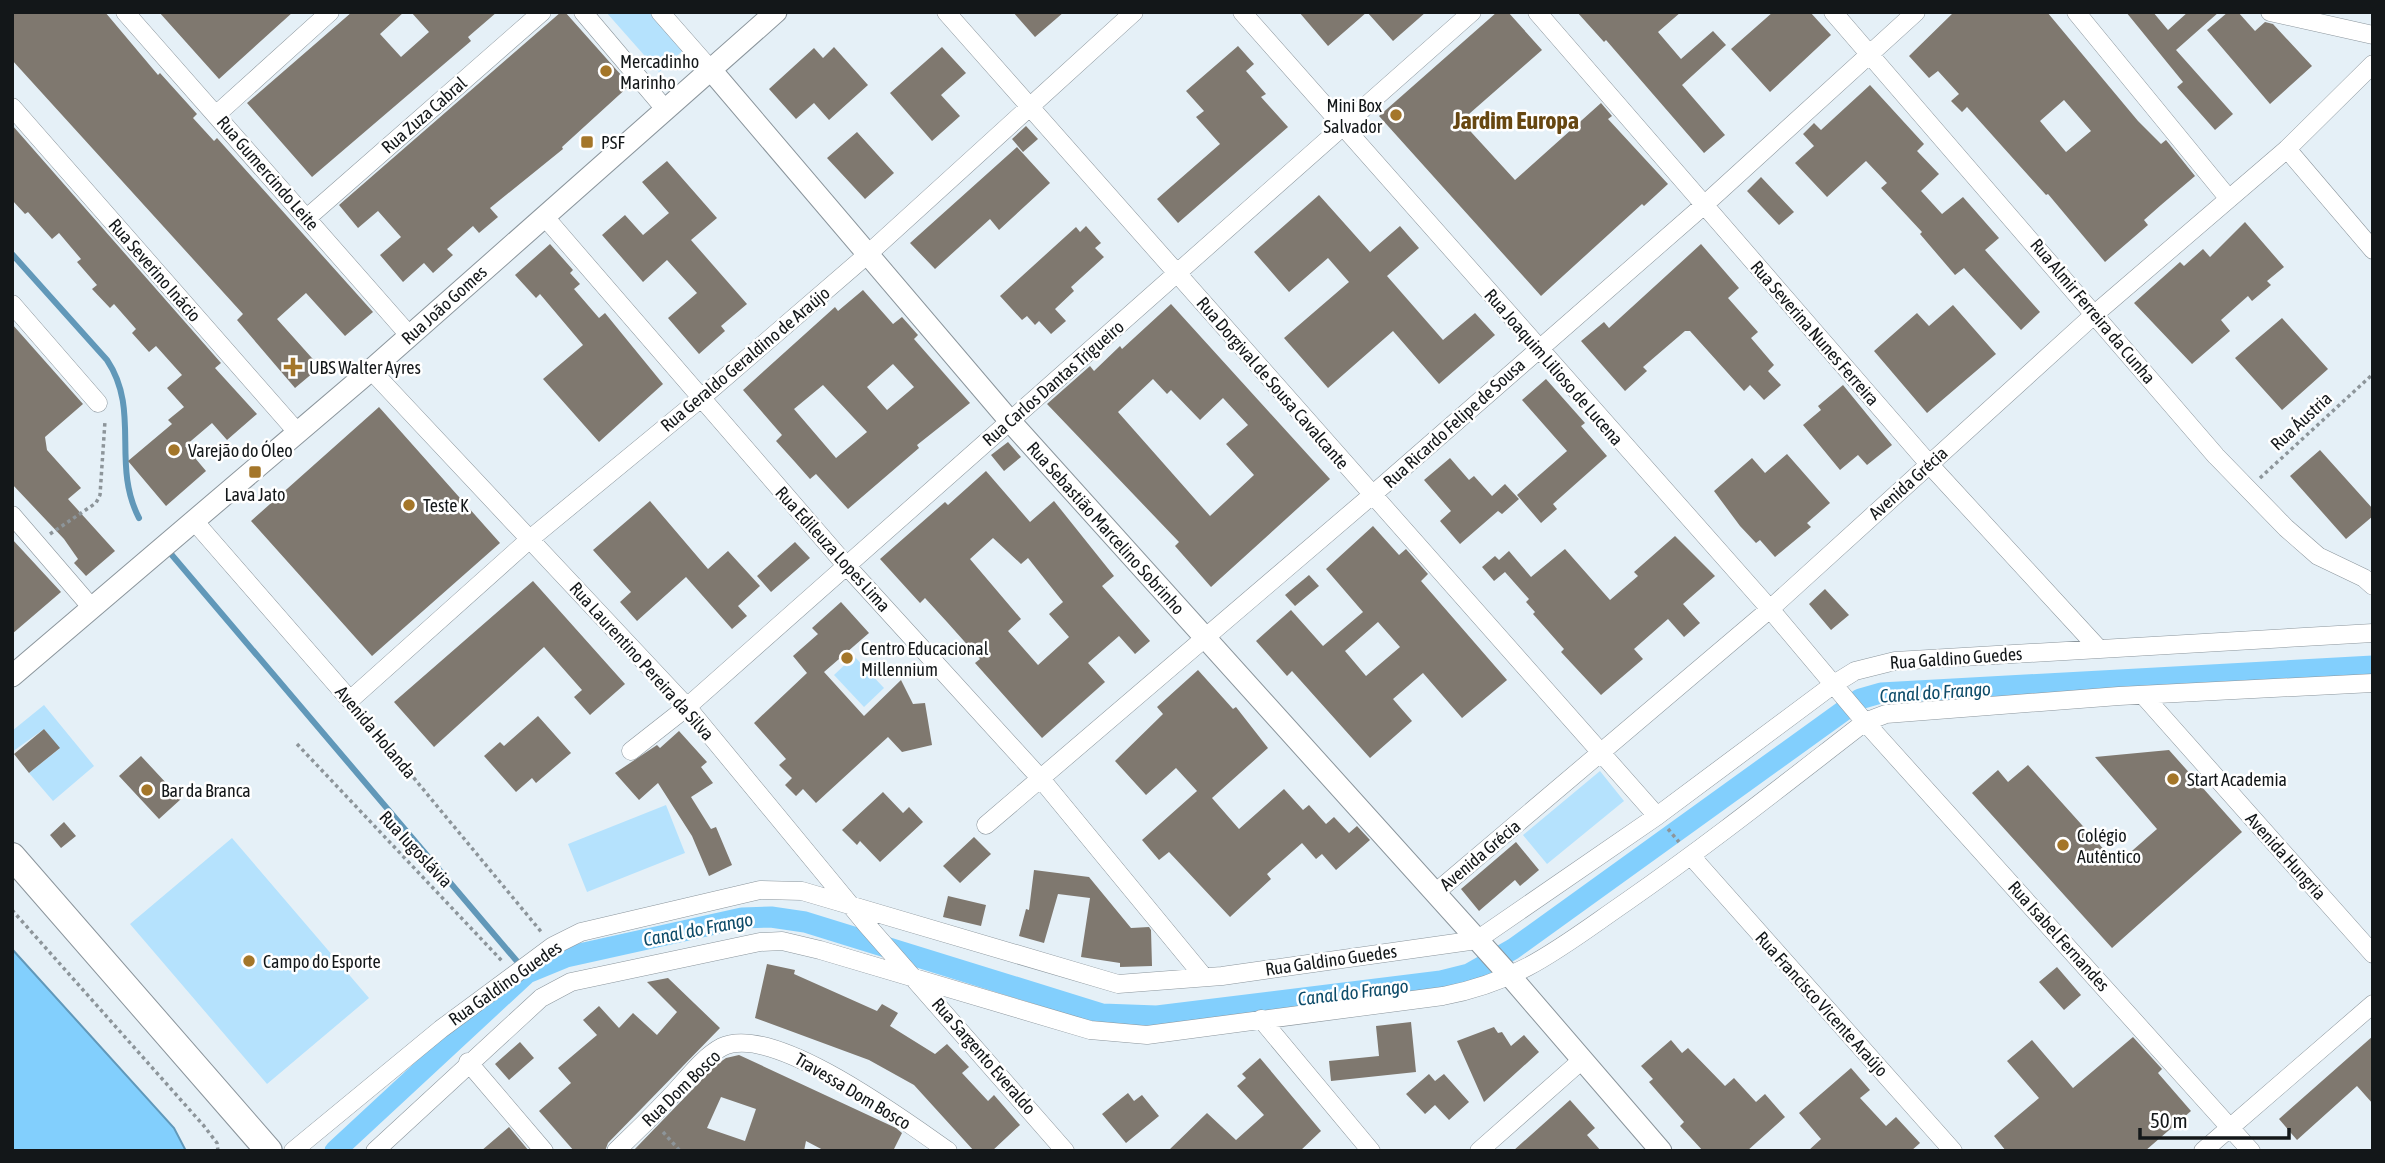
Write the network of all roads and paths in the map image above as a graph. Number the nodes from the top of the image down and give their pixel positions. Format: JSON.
{"nodes":[{"id":1,"x":125,"y":12,"type":"edge"},
{"id":2,"x":330,"y":12,"type":"edge"},
{"id":3,"x":542,"y":12,"type":"edge"},
{"id":4,"x":583,"y":12,"type":"edge"},
{"id":5,"x":660,"y":12,"type":"edge"},
{"id":6,"x":776,"y":12,"type":"edge"},
{"id":7,"x":946,"y":12,"type":"edge"},
{"id":8,"x":1134,"y":12,"type":"edge"},
{"id":9,"x":1242,"y":12,"type":"edge"},
{"id":10,"x":1472,"y":12,"type":"edge"},
{"id":11,"x":1537,"y":12,"type":"edge"},
{"id":12,"x":1833,"y":12,"type":"edge"},
{"id":13,"x":1916,"y":12,"type":"edge"},
{"id":14,"x":2076,"y":12,"type":"edge"},
{"id":15,"x":2270,"y":12,"type":"edge"},
{"id":16,"x":2373,"y":35,"type":"edge"},
{"id":17,"x":1872,"y":55,"type":"junction"},
{"id":18,"x":2373,"y":64,"type":"edge"},
{"id":19,"x":711,"y":70,"type":"junction"},
{"id":20,"x":1031,"y":106,"type":"junction"},
{"id":21,"x":12,"y":107,"type":"edge"},
{"id":22,"x":665,"y":109,"type":"junction"},
{"id":23,"x":217,"y":114,"type":"junction"},
{"id":24,"x":1344,"y":125,"type":"junction"},
{"id":25,"x":2287,"y":149,"type":"junction"},
{"id":26,"x":2229,"y":199,"type":"junction"},
{"id":27,"x":1703,"y":206,"type":"junction"},
{"id":28,"x":544,"y":216,"type":"junction"},
{"id":29,"x":307,"y":218,"type":"junction"},
{"id":30,"x":2373,"y":250,"type":"edge"},
{"id":31,"x":868,"y":254,"type":"junction"},
{"id":32,"x":1179,"y":274,"type":"junction"},
{"id":33,"x":12,"y":304,"type":"edge"},
{"id":34,"x":2096,"y":313,"type":"junction"},
{"id":35,"x":410,"y":335,"type":"junction"},
{"id":36,"x":1537,"y":349,"type":"junction"},
{"id":37,"x":370,"y":369,"type":"junction"},
{"id":38,"x":2373,"y":374,"type":"edge"},
{"id":39,"x":700,"y":399,"type":"junction"},
{"id":40,"x":98,"y":402,"type":"joint"},
{"id":41,"x":1009,"y":420,"type":"junction"},
{"id":42,"x":298,"y":433,"type":"junction"},
{"id":43,"x":1929,"y":464,"type":"junction"},
{"id":44,"x":2248,"y":489,"type":"junction"},
{"id":45,"x":1371,"y":496,"type":"junction"},
{"id":46,"x":12,"y":515,"type":"edge"},
{"id":47,"x":195,"y":522,"type":"junction"},
{"id":48,"x":530,"y":539,"type":"junction"},
{"id":49,"x":36,"y":543,"type":"junction"},
{"id":50,"x":845,"y":564,"type":"junction"},
{"id":51,"x":2373,"y":586,"type":"edge"},
{"id":52,"x":92,"y":608,"type":"junction"},
{"id":53,"x":1770,"y":609,"type":"junction"},
{"id":54,"x":2373,"y":633,"type":"edge"},
{"id":55,"x":1205,"y":639,"type":"junction"},
{"id":56,"x":2099,"y":649,"type":"junction"},
{"id":57,"x":12,"y":676,"type":"edge"},
{"id":58,"x":2373,"y":683,"type":"edge"},
{"id":59,"x":1834,"y":684,"type":"junction"},
{"id":60,"x":2143,"y":695,"type":"junction"},
{"id":61,"x":350,"y":700,"type":"junction"},
{"id":62,"x":687,"y":707,"type":"junction"},
{"id":63,"x":1865,"y":723,"type":"junction"},
{"id":64,"x":297,"y":744,"type":"dead end"},
{"id":65,"x":631,"y":751,"type":"dead end"},
{"id":66,"x":1601,"y":755,"type":"junction"},
{"id":67,"x":1041,"y":779,"type":"junction"},
{"id":68,"x":1657,"y":816,"type":"junction"},
{"id":69,"x":986,"y":825,"type":"dead end"},
{"id":70,"x":12,"y":856,"type":"edge"},
{"id":71,"x":1691,"y":856,"type":"junction"},
{"id":72,"x":1435,"y":893,"type":"junction"},
{"id":73,"x":852,"y":906,"type":"junction"},
{"id":74,"x":12,"y":909,"type":"edge"},
{"id":75,"x":1477,"y":940,"type":"junction"},
{"id":76,"x":553,"y":946,"type":"junction"},
{"id":77,"x":2373,"y":954,"type":"edge"},
{"id":78,"x":902,"y":963,"type":"joint"},
{"id":79,"x":514,"y":973,"type":"junction"},
{"id":80,"x":916,"y":977,"type":"junction"},
{"id":81,"x":1204,"y":977,"type":"junction"},
{"id":82,"x":1511,"y":977,"type":"junction"},
{"id":83,"x":2373,"y":1004,"type":"edge"},
{"id":84,"x":1261,"y":1019,"type":"junction"},
{"id":85,"x":754,"y":1043,"type":"joint"},
{"id":86,"x":1582,"y":1060,"type":"junction"},
{"id":87,"x":468,"y":1062,"type":"junction"},
{"id":88,"x":650,"y":1118,"type":"junction"},
{"id":89,"x":2231,"y":1127,"type":"junction"},
{"id":90,"x":218,"y":1151,"type":"edge"},
{"id":91,"x":270,"y":1151,"type":"edge"},
{"id":92,"x":293,"y":1151,"type":"edge"},
{"id":93,"x":375,"y":1151,"type":"edge"},
{"id":94,"x":544,"y":1151,"type":"edge"},
{"id":95,"x":616,"y":1151,"type":"edge"},
{"id":96,"x":680,"y":1151,"type":"edge"},
{"id":97,"x":948,"y":1151,"type":"edge"},
{"id":98,"x":1065,"y":1151,"type":"edge"},
{"id":99,"x":1371,"y":1151,"type":"edge"},
{"id":100,"x":1479,"y":1151,"type":"edge"},
{"id":101,"x":1661,"y":1151,"type":"edge"},
{"id":102,"x":1954,"y":1151,"type":"edge"},
{"id":103,"x":2203,"y":1151,"type":"edge"},
{"id":104,"x":2251,"y":1151,"type":"edge"}],
"edges":[{"from":1,"to":23,"type":"street","name":"Rua Gumercindo Leite"},
{"from":2,"to":23,"type":"street"},
{"from":3,"to":29,"type":"street","name":"Rua Zuza Cabral"},
{"from":4,"to":22,"type":"street"},
{"from":5,"to":19,"type":"street"},
{"from":6,"to":19,"type":"street","name":"Rua João Gomes"},
{"from":7,"to":20,"type":"street","name":"Rua Dorgival de Sousa Cavalcante"},
{"from":8,"to":20,"type":"street","name":"Rua Geraldo Geraldino de Araújo"},
{"from":9,"to":24,"type":"street","name":"Rua Joaquim Lilioso de Lucena"},
{"from":10,"to":24,"type":"street","name":"Rua Carlos Dantas Trigueiro"},
{"from":11,"to":27,"type":"street","name":"Rua Severina Nunes Ferreira"},
{"from":12,"to":17,"type":"street","name":"Rua Almir Ferreira da Cunha"},
{"from":13,"to":17,"type":"street","name":"Rua Ricardo Felipe de Sousa"},
{"from":14,"to":26,"type":"street"},
{"from":15,"to":16,"type":"street"},
{"from":17,"to":27,"type":"street","name":"Rua Ricardo Felipe de Sousa"},
{"from":17,"to":34,"type":"street","name":"Rua Almir Ferreira da Cunha"},
{"from":18,"to":25,"type":"street","name":"Avenida Grécia"},
{"from":19,"to":22,"type":"street","name":"Rua João Gomes"},
{"from":19,"to":31,"type":"street","name":"Rua Sebastião Marcelino Sobrinho"},
{"from":20,"to":31,"type":"street","name":"Rua Geraldo Geraldino de Araújo"},
{"from":20,"to":32,"type":"street","name":"Rua Dorgival de Sousa Cavalcante"},
{"from":21,"to":42,"type":"street","name":"Rua Severino Inácio"},
{"from":22,"to":28,"type":"street","name":"Rua João Gomes"},
{"from":23,"to":29,"type":"street","name":"Rua Gumercindo Leite"},
{"from":24,"to":32,"type":"street","name":"Rua Carlos Dantas Trigueiro"},
{"from":24,"to":36,"type":"street","name":"Rua Joaquim Lilioso de Lucena"},
{"from":25,"to":26,"type":"street","name":"Avenida Grécia"},
{"from":25,"to":30,"type":"street"},
{"from":26,"to":34,"type":"street","name":"Avenida Grécia"},
{"from":27,"to":36,"type":"street","name":"Rua Ricardo Felipe de Sousa"},
{"from":27,"to":43,"type":"street","name":"Rua Severina Nunes Ferreira"},
{"from":28,"to":35,"type":"street","name":"Rua João Gomes"},
{"from":28,"to":39,"type":"street","name":"Rua Edileuza Lopes Lima"},
{"from":29,"to":35,"type":"street","name":"Rua Gumercindo Leite"},
{"from":31,"to":39,"type":"street","name":"Rua Geraldo Geraldino de Araújo"},
{"from":31,"to":41,"type":"street","name":"Rua Sebastião Marcelino Sobrinho"},
{"from":32,"to":41,"type":"street","name":"Rua Carlos Dantas Trigueiro"},
{"from":32,"to":45,"type":"street","name":"Rua Dorgival de Sousa Cavalcante"},
{"from":33,"to":40,"type":"street"},
{"from":34,"to":43,"type":"street","name":"Avenida Grécia"},
{"from":34,"to":44,"type":"street","name":"Rua Almir Ferreira da Cunha"},
{"from":35,"to":37,"type":"street","name":"Rua João Gomes"},
{"from":36,"to":45,"type":"street","name":"Rua Ricardo Felipe de Sousa"},
{"from":36,"to":53,"type":"street","name":"Rua Joaquim Lilioso de Lucena"},
{"from":37,"to":42,"type":"street","name":"Rua João Gomes"},
{"from":37,"to":48,"type":"street","name":"Rua Laurentino Pereira da Silva"},
{"from":38,"to":44,"type":"path","name":"Rua Áustria"},
{"from":39,"to":48,"type":"street","name":"Rua Geraldo Geraldino de Araújo"},
{"from":39,"to":50,"type":"street","name":"Rua Edileuza Lopes Lima"},
{"from":40,"to":49,"type":"path"},
{"from":41,"to":50,"type":"street","name":"Rua Carlos Dantas Trigueiro"},
{"from":41,"to":55,"type":"street","name":"Rua Sebastião Marcelino Sobrinho"},
{"from":42,"to":47,"type":"street","name":"Rua João Gomes"},
{"from":43,"to":53,"type":"street","name":"Avenida Grécia"},
{"from":43,"to":56,"type":"street","name":"Rua Severina Nunes Ferreira"},
{"from":44,"to":51,"type":"street","name":"Rua Almir Ferreira da Cunha"},
{"from":45,"to":55,"type":"street","name":"Rua Ricardo Felipe de Sousa"},
{"from":45,"to":66,"type":"street","name":"Rua Dorgival de Sousa Cavalcante"},
{"from":46,"to":49,"type":"street"},
{"from":47,"to":52,"type":"street","name":"Rua João Gomes"},
{"from":47,"to":61,"type":"street","name":"Avenida Holanda"},
{"from":48,"to":61,"type":"street","name":"Rua Geraldo Geraldino de Araújo"},
{"from":48,"to":62,"type":"street","name":"Rua Laurentino Pereira da Silva"},
{"from":49,"to":52,"type":"street"},
{"from":50,"to":62,"type":"street","name":"Rua Carlos Dantas Trigueiro"},
{"from":50,"to":67,"type":"street","name":"Rua Edileuza Lopes Lima"},
{"from":52,"to":57,"type":"street","name":"Rua João Gomes"},
{"from":53,"to":59,"type":"street","name":"Rua Joaquim Lilioso de Lucena"},
{"from":53,"to":66,"type":"street","name":"Avenida Grécia"},
{"from":54,"to":56,"type":"street","name":"Rua Galdino Guedes"},
{"from":55,"to":67,"type":"street","name":"Rua Ricardo Felipe de Sousa"},
{"from":55,"to":72,"type":"street","name":"Rua Sebastião Marcelino Sobrinho"},
{"from":56,"to":59,"type":"street","name":"Rua Galdino Guedes"},
{"from":58,"to":60,"type":"street","name":"Rua Galdino Guedes"},
{"from":59,"to":63,"type":"street","name":"Rua Joaquim Lilioso de Lucena"},
{"from":59,"to":68,"type":"street","name":"Rua Galdino Guedes"},
{"from":60,"to":63,"type":"street","name":"Rua Galdino Guedes"},
{"from":60,"to":77,"type":"street","name":"Avenida Hungria"},
{"from":61,"to":76,"type":"path","name":"Avenida Holanda"},
{"from":62,"to":65,"type":"street","name":"Rua Carlos Dantas Trigueiro"},
{"from":62,"to":73,"type":"street","name":"Rua Laurentino Pereira da Silva"},
{"from":63,"to":71,"type":"street","name":"Rua Galdino Guedes"},
{"from":63,"to":89,"type":"street","name":"Rua Isabel Fernandes"},
{"from":64,"to":79,"type":"path","name":"Rua Iugoslávia"},
{"from":66,"to":68,"type":"street","name":"Rua Dorgival de Sousa Cavalcante"},
{"from":66,"to":72,"type":"street","name":"Avenida Grécia"},
{"from":67,"to":69,"type":"street","name":"Rua Ricardo Felipe de Sousa"},
{"from":67,"to":81,"type":"street","name":"Rua Edileuza Lopes Lima"},
{"from":68,"to":71,"type":"path"},
{"from":68,"to":75,"type":"street","name":"Rua Galdino Guedes"},
{"from":70,"to":91,"type":"main road"},
{"from":71,"to":82,"type":"street","name":"Rua Galdino Guedes"},
{"from":71,"to":102,"type":"street","name":"Rua Francisco Vicente Araújo"},
{"from":72,"to":75,"type":"street","name":"Rua Sebastião Marcelino Sobrinho"},
{"from":73,"to":76,"type":"street","name":"Rua Galdino Guedes"},
{"from":73,"to":78,"type":"street","name":"Rua Laurentino Pereira da Silva"},
{"from":73,"to":81,"type":"street","name":"Rua Galdino Guedes"},
{"from":74,"to":90,"type":"path"},
{"from":75,"to":81,"type":"street","name":"Rua Galdino Guedes"},
{"from":75,"to":82,"type":"street","name":"Rua Sebastião Marcelino Sobrinho"},
{"from":76,"to":79,"type":"street","name":"Rua Galdino Guedes"},
{"from":78,"to":80,"type":"street","name":"Rua Sargento Everaldo"},
{"from":79,"to":92,"type":"street","name":"Rua Galdino Guedes"},
{"from":80,"to":84,"type":"street","name":"Rua Galdino Guedes"},
{"from":80,"to":87,"type":"street","name":"Rua Galdino Guedes"},
{"from":80,"to":98,"type":"street","name":"Rua Sargento Everaldo"},
{"from":82,"to":84,"type":"street","name":"Rua Galdino Guedes"},
{"from":82,"to":86,"type":"street","name":"Rua Sebastião Marcelino Sobrinho"},
{"from":83,"to":89,"type":"street"},
{"from":84,"to":99,"type":"street"},
{"from":85,"to":88,"type":"street","name":"Rua Dom Bosco"},
{"from":85,"to":97,"type":"street","name":"Travessa Dom Bosco"},
{"from":86,"to":100,"type":"street"},
{"from":86,"to":101,"type":"street","name":"Rua Sebastião Marcelino Sobrinho"},
{"from":87,"to":93,"type":"street","name":"Rua Galdino Guedes"},
{"from":87,"to":94,"type":"street"},
{"from":88,"to":95,"type":"street","name":"Rua Dom Bosco"},
{"from":88,"to":96,"type":"path"},
{"from":89,"to":103,"type":"street"},
{"from":89,"to":104,"type":"street","name":"Rua Isabel Fernandes"}]}
